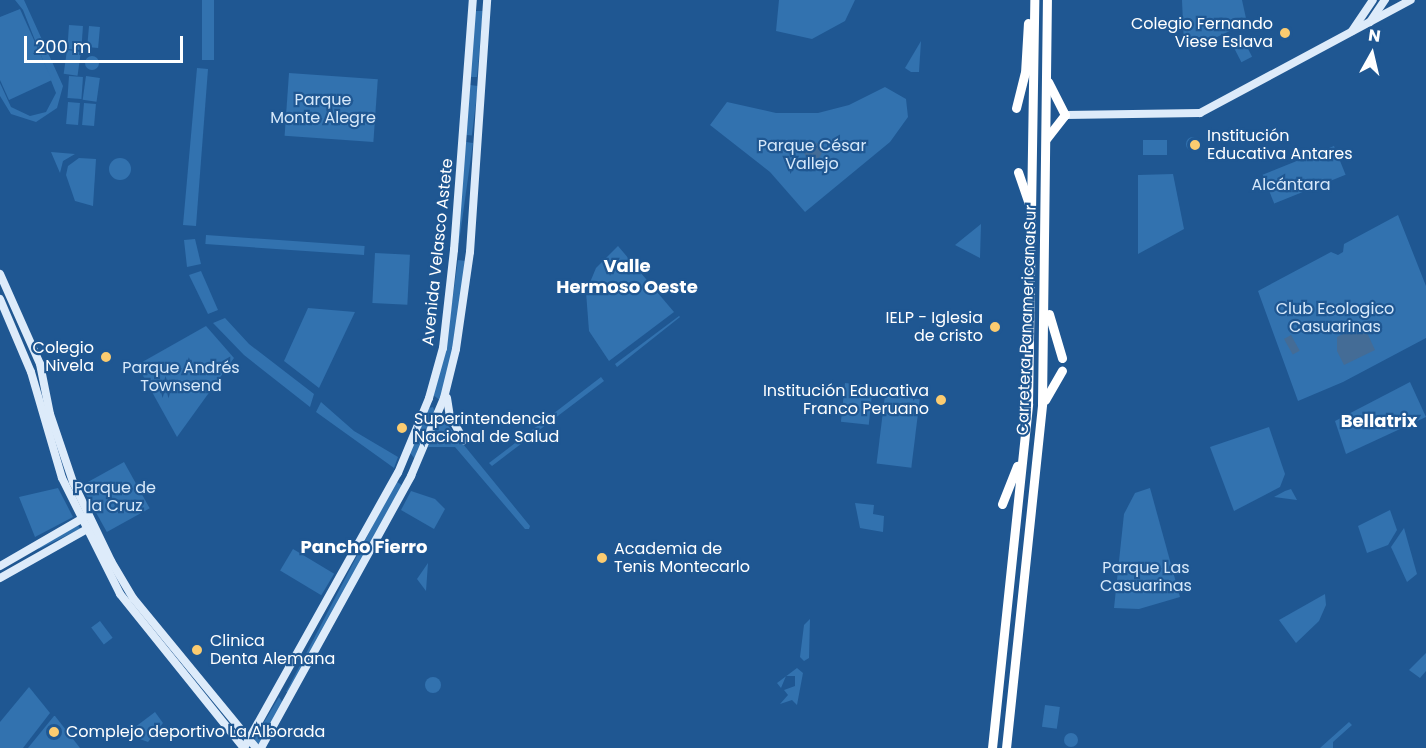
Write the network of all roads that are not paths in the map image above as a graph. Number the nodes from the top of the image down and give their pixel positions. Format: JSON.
{"nodes":[{"id":1,"x":1029,"y":0,"type":"edge"},
{"id":2,"x":1034,"y":0,"type":"edge"},
{"id":3,"x":1047,"y":0,"type":"edge"},
{"id":4,"x":1052,"y":0,"type":"edge"},
{"id":5,"x":1373,"y":0,"type":"edge"},
{"id":6,"x":1385,"y":0,"type":"edge"},
{"id":7,"x":1412,"y":0,"type":"edge"},
{"id":8,"x":473,"y":3,"type":"edge"},
{"id":9,"x":487,"y":4,"type":"edge"},
{"id":10,"x":1046,"y":16,"type":"junction"},
{"id":11,"x":1370,"y":23,"type":"junction"},
{"id":12,"x":1352,"y":32,"type":"junction"},
{"id":13,"x":1046,"y":80,"type":"junction"},
{"id":14,"x":1016,"y":108,"type":"dead end"},
{"id":15,"x":1065,"y":115,"type":"junction"},
{"id":16,"x":463,"y":139,"type":"junction"},
{"id":17,"x":1046,"y":139,"type":"junction"},
{"id":18,"x":477,"y":141,"type":"junction"},
{"id":19,"x":1018,"y":172,"type":"dead end"},
{"id":20,"x":1032,"y":214,"type":"junction"},
{"id":21,"x":0,"y":274,"type":"edge"},
{"id":22,"x":0,"y":299,"type":"edge"},
{"id":23,"x":1046,"y":300,"type":"junction"},
{"id":24,"x":1062,"y":358,"type":"dead end"},
{"id":25,"x":1062,"y":370,"type":"dead end"},
{"id":26,"x":447,"y":388,"type":"junction"},
{"id":27,"x":1042,"y":404,"type":"junction"},
{"id":28,"x":1027,"y":423,"type":"junction"},
{"id":29,"x":464,"y":440,"type":"dead end"},
{"id":30,"x":1002,"y":504,"type":"dead end"},
{"id":31,"x":83,"y":517,"type":"junction"},
{"id":32,"x":89,"y":528,"type":"junction"},
{"id":33,"x":0,"y":566,"type":"edge"},
{"id":34,"x":0,"y":578,"type":"edge"},
{"id":35,"x":249,"y":739,"type":"junction"},
{"id":36,"x":244,"y":748,"type":"edge"},
{"id":37,"x":256,"y":748,"type":"edge"},
{"id":38,"x":261,"y":748,"type":"edge"},
{"id":39,"x":992,"y":748,"type":"edge"},
{"id":40,"x":1006,"y":748,"type":"edge"}],
"edges":[{"from":1,"to":14,"type":"highway"},
{"from":2,"to":20,"type":"highway","name":"Carretera Panamericana Sur"},
{"from":3,"to":10,"type":"highway","name":"Carretera Panamericana Sur"},
{"from":4,"to":10,"type":"highway"},
{"from":5,"to":12,"type":"main road"},
{"from":6,"to":11,"type":"main road"},
{"from":7,"to":11,"type":"main road"},
{"from":8,"to":9,"type":"main road"},
{"from":8,"to":16,"type":"main road","name":"Avenida Velasco Astete"},
{"from":9,"to":18,"type":"main road","name":"Avenida Velasco Astete"},
{"from":10,"to":13,"type":"highway","name":"Carretera Panamericana Sur"},
{"from":11,"to":12,"type":"main road"},
{"from":12,"to":15,"type":"main road"},
{"from":13,"to":15,"type":"highway"},
{"from":13,"to":17,"type":"highway","name":"Carretera Panamericana Sur"},
{"from":15,"to":17,"type":"highway"},
{"from":16,"to":18,"type":"main road"},
{"from":16,"to":35,"type":"main road","name":"Avenida Velasco Astete"},
{"from":17,"to":23,"type":"highway","name":"Carretera Panamericana Sur"},
{"from":18,"to":26,"type":"main road","name":"Avenida Velasco Astete"},
{"from":19,"to":20,"type":"highway"},
{"from":20,"to":28,"type":"highway","name":"Carretera Panamericana Sur"},
{"from":21,"to":31,"type":"main road"},
{"from":22,"to":31,"type":"main road"},
{"from":23,"to":24,"type":"highway"},
{"from":23,"to":27,"type":"highway","name":"Carretera Panamericana Sur"},
{"from":25,"to":27,"type":"highway"},
{"from":26,"to":29,"type":"main road"},
{"from":26,"to":38,"type":"main road","name":"Avenida Velasco Astete"},
{"from":27,"to":40,"type":"highway","name":"Carretera Panamericana Sur"},
{"from":28,"to":30,"type":"highway"},
{"from":28,"to":39,"type":"highway","name":"Carretera Panamericana Sur"},
{"from":31,"to":32,"type":"main road"},
{"from":31,"to":33,"type":"main road"},
{"from":32,"to":34,"type":"main road"},
{"from":32,"to":35,"type":"main road"},
{"from":32,"to":36,"type":"main road"},
{"from":35,"to":36,"type":"main road","name":"Avenida Velasco Astete"},
{"from":35,"to":37,"type":"main road"}]}
